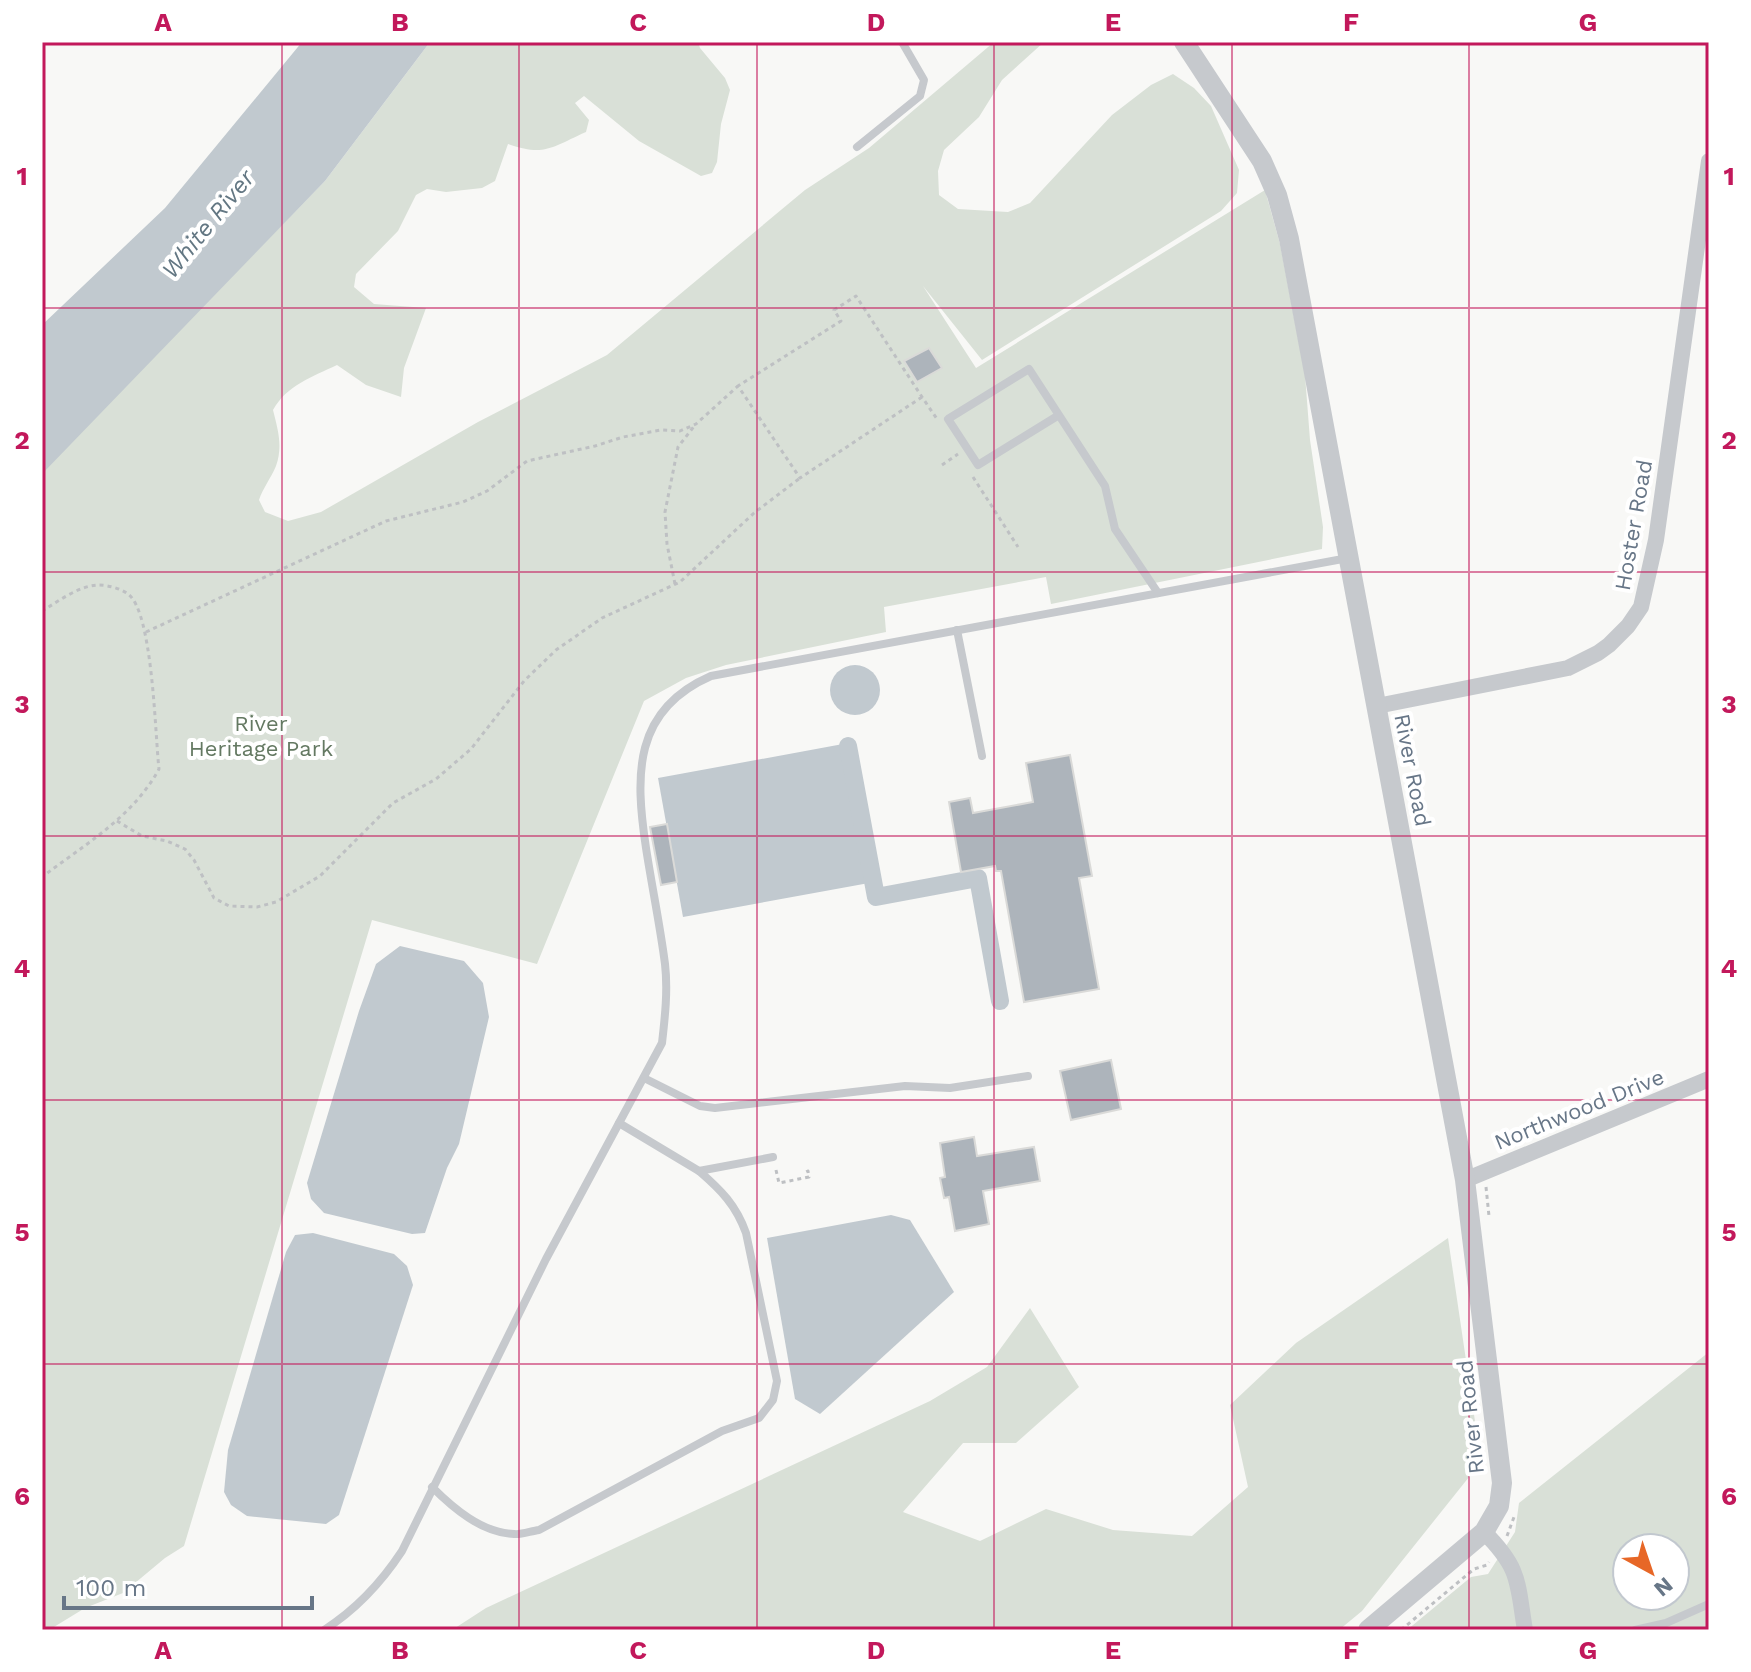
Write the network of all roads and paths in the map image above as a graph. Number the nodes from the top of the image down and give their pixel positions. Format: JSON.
{"nodes":[{"id":1,"x":902,"y":42,"type":"edge"},
{"id":2,"x":1184,"y":42,"type":"edge"},
{"id":3,"x":857,"y":147,"type":"dead end"},
{"id":4,"x":1709,"y":161,"type":"edge"},
{"id":5,"x":738,"y":386,"type":"junction"},
{"id":6,"x":922,"y":397,"type":"junction"},
{"id":7,"x":1059,"y":415,"type":"junction"},
{"id":8,"x":937,"y":421,"type":"dead end"},
{"id":9,"x":698,"y":422,"type":"junction"},
{"id":10,"x":954,"y":447,"type":"dead end"},
{"id":11,"x":942,"y":465,"type":"dead end"},
{"id":12,"x":966,"y":466,"type":"dead end"},
{"id":13,"x":800,"y":478,"type":"junction"},
{"id":14,"x":1018,"y":547,"type":"dead end"},
{"id":15,"x":1349,"y":558,"type":"junction"},
{"id":16,"x":675,"y":584,"type":"junction"},
{"id":17,"x":1158,"y":593,"type":"junction"},
{"id":18,"x":42,"y":611,"type":"edge"},
{"id":19,"x":957,"y":630,"type":"junction"},
{"id":20,"x":146,"y":632,"type":"junction"},
{"id":21,"x":1377,"y":706,"type":"junction"},
{"id":22,"x":982,"y":756,"type":"dead end"},
{"id":23,"x":117,"y":821,"type":"junction"},
{"id":24,"x":42,"y":877,"type":"edge"},
{"id":25,"x":1028,"y":1076,"type":"dead end"},
{"id":26,"x":644,"y":1078,"type":"junction"},
{"id":27,"x":1709,"y":1079,"type":"edge"},
{"id":28,"x":619,"y":1123,"type":"junction"},
{"id":29,"x":773,"y":1157,"type":"joint"},
{"id":30,"x":699,"y":1171,"type":"junction"},
{"id":31,"x":806,"y":1172,"type":"dead end"},
{"id":32,"x":1465,"y":1180,"type":"junction"},
{"id":33,"x":432,"y":1487,"type":"junction"},
{"id":34,"x":1484,"y":1532,"type":"junction"},
{"id":35,"x":1709,"y":1604,"type":"edge"},
{"id":36,"x":324,"y":1630,"type":"edge"},
{"id":37,"x":1368,"y":1630,"type":"edge"},
{"id":38,"x":1525,"y":1630,"type":"edge"},
{"id":39,"x":1635,"y":1630,"type":"edge"}],
"edges":[{"from":1,"to":3,"type":"lane"},
{"from":2,"to":15,"type":"street","name":"River Road"},
{"from":4,"to":21,"type":"street","name":"Hoster Road"},
{"from":5,"to":6,"type":"path"},
{"from":5,"to":9,"type":"path"},
{"from":5,"to":13,"type":"path"},
{"from":6,"to":8,"type":"path"},
{"from":6,"to":13,"type":"path"},
{"from":7,"to":7,"type":"lane"},
{"from":7,"to":17,"type":"lane"},
{"from":9,"to":16,"type":"path"},
{"from":9,"to":20,"type":"path"},
{"from":10,"to":11,"type":"path"},
{"from":12,"to":14,"type":"path"},
{"from":13,"to":16,"type":"path"},
{"from":15,"to":17,"type":"lane"},
{"from":15,"to":21,"type":"street","name":"River Road"},
{"from":16,"to":23,"type":"path"},
{"from":17,"to":19,"type":"lane"},
{"from":18,"to":20,"type":"path"},
{"from":19,"to":22,"type":"lane"},
{"from":19,"to":26,"type":"lane"},
{"from":20,"to":23,"type":"path"},
{"from":21,"to":32,"type":"street","name":"River Road"},
{"from":23,"to":24,"type":"path"},
{"from":25,"to":26,"type":"lane"},
{"from":26,"to":28,"type":"lane"},
{"from":27,"to":32,"type":"street","name":"Northwood Drive"},
{"from":28,"to":30,"type":"lane"},
{"from":28,"to":33,"type":"lane"},
{"from":29,"to":30,"type":"lane"},
{"from":29,"to":31,"type":"path"},
{"from":30,"to":33,"type":"lane"},
{"from":32,"to":34,"type":"street","name":"River Road"},
{"from":33,"to":36,"type":"lane"},
{"from":34,"to":37,"type":"street"},
{"from":34,"to":38,"type":"street"},
{"from":35,"to":39,"type":"lane"}]}
